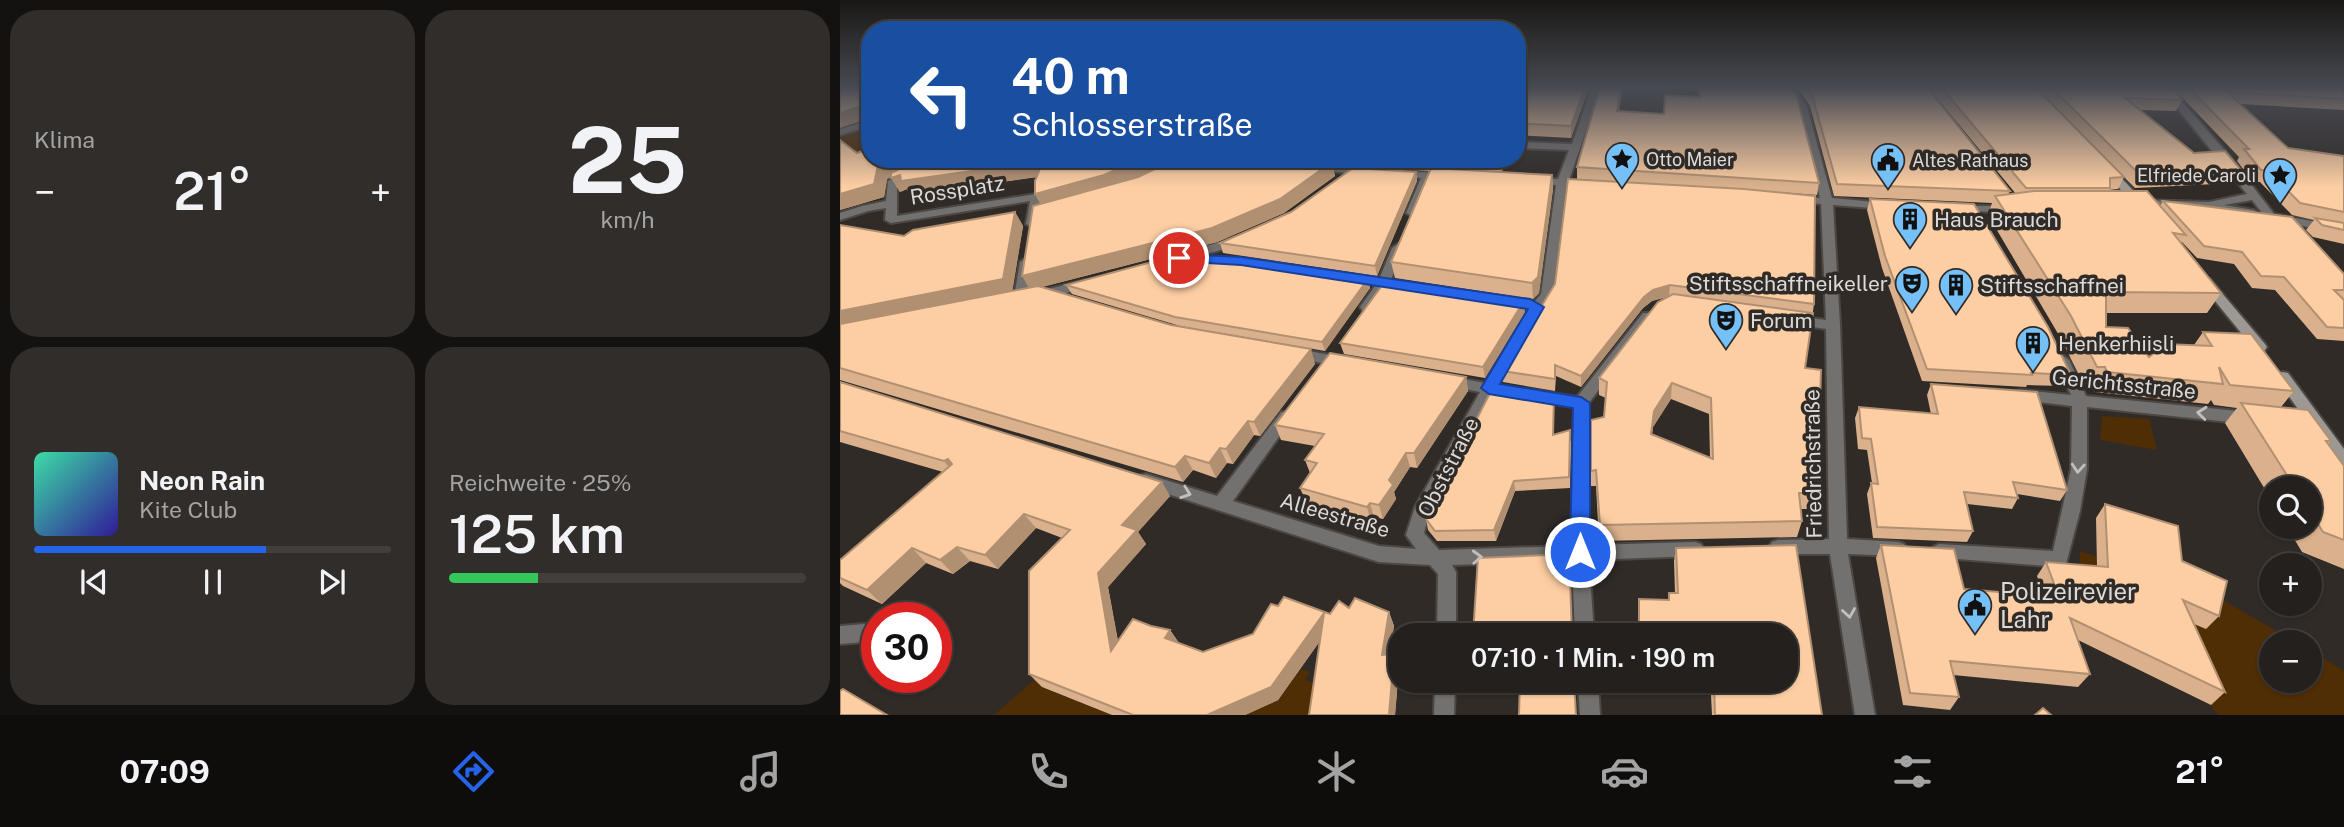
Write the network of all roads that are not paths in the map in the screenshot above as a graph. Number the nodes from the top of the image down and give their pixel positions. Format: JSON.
{"nodes":[{"id":1,"x":1585,"y":120,"type":"edge"},
{"id":2,"x":1805,"y":120,"type":"edge"},
{"id":3,"x":2193,"y":120,"type":"edge"},
{"id":4,"x":861,"y":126,"type":"edge"},
{"id":5,"x":840,"y":132,"type":"edge"},
{"id":6,"x":1526,"y":145,"type":"edge"},
{"id":7,"x":1575,"y":147,"type":"junction"},
{"id":8,"x":2098,"y":159,"type":"edge"},
{"id":9,"x":923,"y":168,"type":"edge"},
{"id":10,"x":1317,"y":168,"type":"edge"},
{"id":11,"x":1352,"y":172,"type":"junction"},
{"id":12,"x":1372,"y":172,"type":"edge"},
{"id":13,"x":1386,"y":173,"type":"edge"},
{"id":14,"x":1427,"y":175,"type":"junction"},
{"id":15,"x":1463,"y":177,"type":"edge"},
{"id":16,"x":1524,"y":180,"type":"edge"},
{"id":17,"x":1562,"y":183,"type":"junction"},
{"id":18,"x":1336,"y":185,"type":"edge"},
{"id":19,"x":1598,"y":185,"type":"edge"},
{"id":20,"x":2254,"y":196,"type":"junction"},
{"id":21,"x":1785,"y":197,"type":"edge"},
{"id":22,"x":2013,"y":201,"type":"edge"},
{"id":23,"x":1826,"y":202,"type":"junction"},
{"id":24,"x":891,"y":204,"type":"junction"},
{"id":25,"x":2133,"y":204,"type":"junction"},
{"id":26,"x":2204,"y":205,"type":"junction"},
{"id":27,"x":1892,"y":206,"type":"edge"},
{"id":28,"x":1947,"y":209,"type":"edge"},
{"id":29,"x":1975,"y":210,"type":"junction"},
{"id":30,"x":2270,"y":216,"type":"junction"},
{"id":31,"x":840,"y":217,"type":"edge"},
{"id":32,"x":2153,"y":219,"type":"edge"},
{"id":33,"x":1983,"y":225,"type":"edge"},
{"id":34,"x":2344,"y":231,"type":"edge"},
{"id":35,"x":1246,"y":237,"type":"edge"},
{"id":36,"x":1222,"y":259,"type":"edge"},
{"id":37,"x":2194,"y":267,"type":"edge"},
{"id":38,"x":1105,"y":279,"type":"edge"},
{"id":39,"x":1047,"y":294,"type":"junction"},
{"id":40,"x":1073,"y":302,"type":"edge"},
{"id":41,"x":1658,"y":307,"type":"edge"},
{"id":42,"x":1360,"y":315,"type":"edge"},
{"id":43,"x":1782,"y":318,"type":"edge"},
{"id":44,"x":1833,"y":325,"type":"junction"},
{"id":45,"x":2057,"y":350,"type":"edge"},
{"id":46,"x":1288,"y":352,"type":"edge"},
{"id":47,"x":1361,"y":365,"type":"edge"},
{"id":48,"x":1437,"y":379,"type":"edge"},
{"id":49,"x":1489,"y":388,"type":"junction"},
{"id":50,"x":2003,"y":393,"type":"edge"},
{"id":51,"x":2080,"y":400,"type":"junction"},
{"id":52,"x":1298,"y":401,"type":"edge"},
{"id":53,"x":1581,"y":403,"type":"junction"},
{"id":54,"x":2266,"y":420,"type":"edge"},
{"id":55,"x":2292,"y":422,"type":"edge"},
{"id":56,"x":2319,"y":425,"type":"junction"},
{"id":57,"x":2344,"y":461,"type":"edge"},
{"id":58,"x":1133,"y":475,"type":"edge"},
{"id":59,"x":1220,"y":505,"type":"junction"},
{"id":60,"x":1838,"y":545,"type":"junction"},
{"id":61,"x":1756,"y":548,"type":"edge"},
{"id":62,"x":1716,"y":549,"type":"edge"},
{"id":63,"x":1580,"y":552,"type":"junction"},
{"id":64,"x":1435,"y":558,"type":"junction"},
{"id":65,"x":1446,"y":623,"type":"edge"},
{"id":66,"x":1584,"y":623,"type":"edge"},
{"id":67,"x":861,"y":633,"type":"edge"},
{"id":68,"x":840,"y":635,"type":"edge"},
{"id":69,"x":1445,"y":693,"type":"edge"},
{"id":70,"x":1589,"y":693,"type":"edge"},
{"id":71,"x":1444,"y":715,"type":"edge"},
{"id":72,"x":1590,"y":715,"type":"edge"},
{"id":73,"x":1865,"y":715,"type":"edge"}],
"edges":[{"from":1,"to":7,"type":"street","name":"Obststraße"},
{"from":2,"to":23,"type":"street","name":"Friedrichstraße"},
{"from":3,"to":20,"type":"street"},
{"from":4,"to":5,"type":"street"},
{"from":6,"to":7,"type":"street"},
{"from":7,"to":17,"type":"street","name":"Obststraße"},
{"from":8,"to":25,"type":"street"},
{"from":9,"to":24,"type":"street"},
{"from":10,"to":11,"type":"street"},
{"from":11,"to":12,"type":"street"},
{"from":11,"to":18,"type":"street"},
{"from":13,"to":14,"type":"street"},
{"from":14,"to":15,"type":"street"},
{"from":14,"to":42,"type":"street"},
{"from":16,"to":17,"type":"street"},
{"from":17,"to":19,"type":"street"},
{"from":17,"to":49,"type":"street","name":"Obststraße"},
{"from":20,"to":26,"type":"street"},
{"from":20,"to":30,"type":"street"},
{"from":21,"to":23,"type":"street"},
{"from":22,"to":29,"type":"street"},
{"from":23,"to":27,"type":"street"},
{"from":23,"to":44,"type":"street","name":"Friedrichstraße"},
{"from":24,"to":31,"type":"street","name":"Rossplatz"},
{"from":24,"to":39,"type":"street","name":"Rossplatz"},
{"from":25,"to":26,"type":"street"},
{"from":25,"to":32,"type":"street"},
{"from":26,"to":30,"type":"street"},
{"from":28,"to":29,"type":"street"},
{"from":29,"to":33,"type":"street"},
{"from":30,"to":34,"type":"street"},
{"from":35,"to":36,"type":"street"},
{"from":37,"to":56,"type":"street"},
{"from":38,"to":39,"type":"street"},
{"from":39,"to":40,"type":"street"},
{"from":41,"to":53,"type":"street"},
{"from":43,"to":44,"type":"street"},
{"from":44,"to":60,"type":"street","name":"Friedrichstraße"},
{"from":45,"to":51,"type":"street"},
{"from":46,"to":47,"type":"street"},
{"from":48,"to":49,"type":"street"},
{"from":49,"to":53,"type":"street"},
{"from":49,"to":64,"type":"street","name":"Obststraße"},
{"from":50,"to":51,"type":"street","name":"Gerichtsstraße"},
{"from":54,"to":51,"type":"street","name":"Gerichtsstraße","one_way":true},
{"from":51,"to":60,"type":"street","one_way":true},
{"from":52,"to":59,"type":"street"},
{"from":53,"to":63,"type":"street"},
{"from":55,"to":56,"type":"street"},
{"from":56,"to":57,"type":"street"},
{"from":58,"to":59,"type":"street","name":"Alleestraße","one_way":true},
{"from":59,"to":64,"type":"street","name":"Alleestraße"},
{"from":60,"to":61,"type":"street"},
{"from":60,"to":73,"type":"street","name":"Friedrichstraße","one_way":true},
{"from":62,"to":63,"type":"street","name":"Alleestraße"},
{"from":64,"to":63,"type":"street","name":"Alleestraße","one_way":true},
{"from":63,"to":66,"type":"street"},
{"from":64,"to":65,"type":"street","name":"Obststraße"},
{"from":67,"to":68,"type":"street"},
{"from":69,"to":71,"type":"street"},
{"from":70,"to":72,"type":"street"}]}
